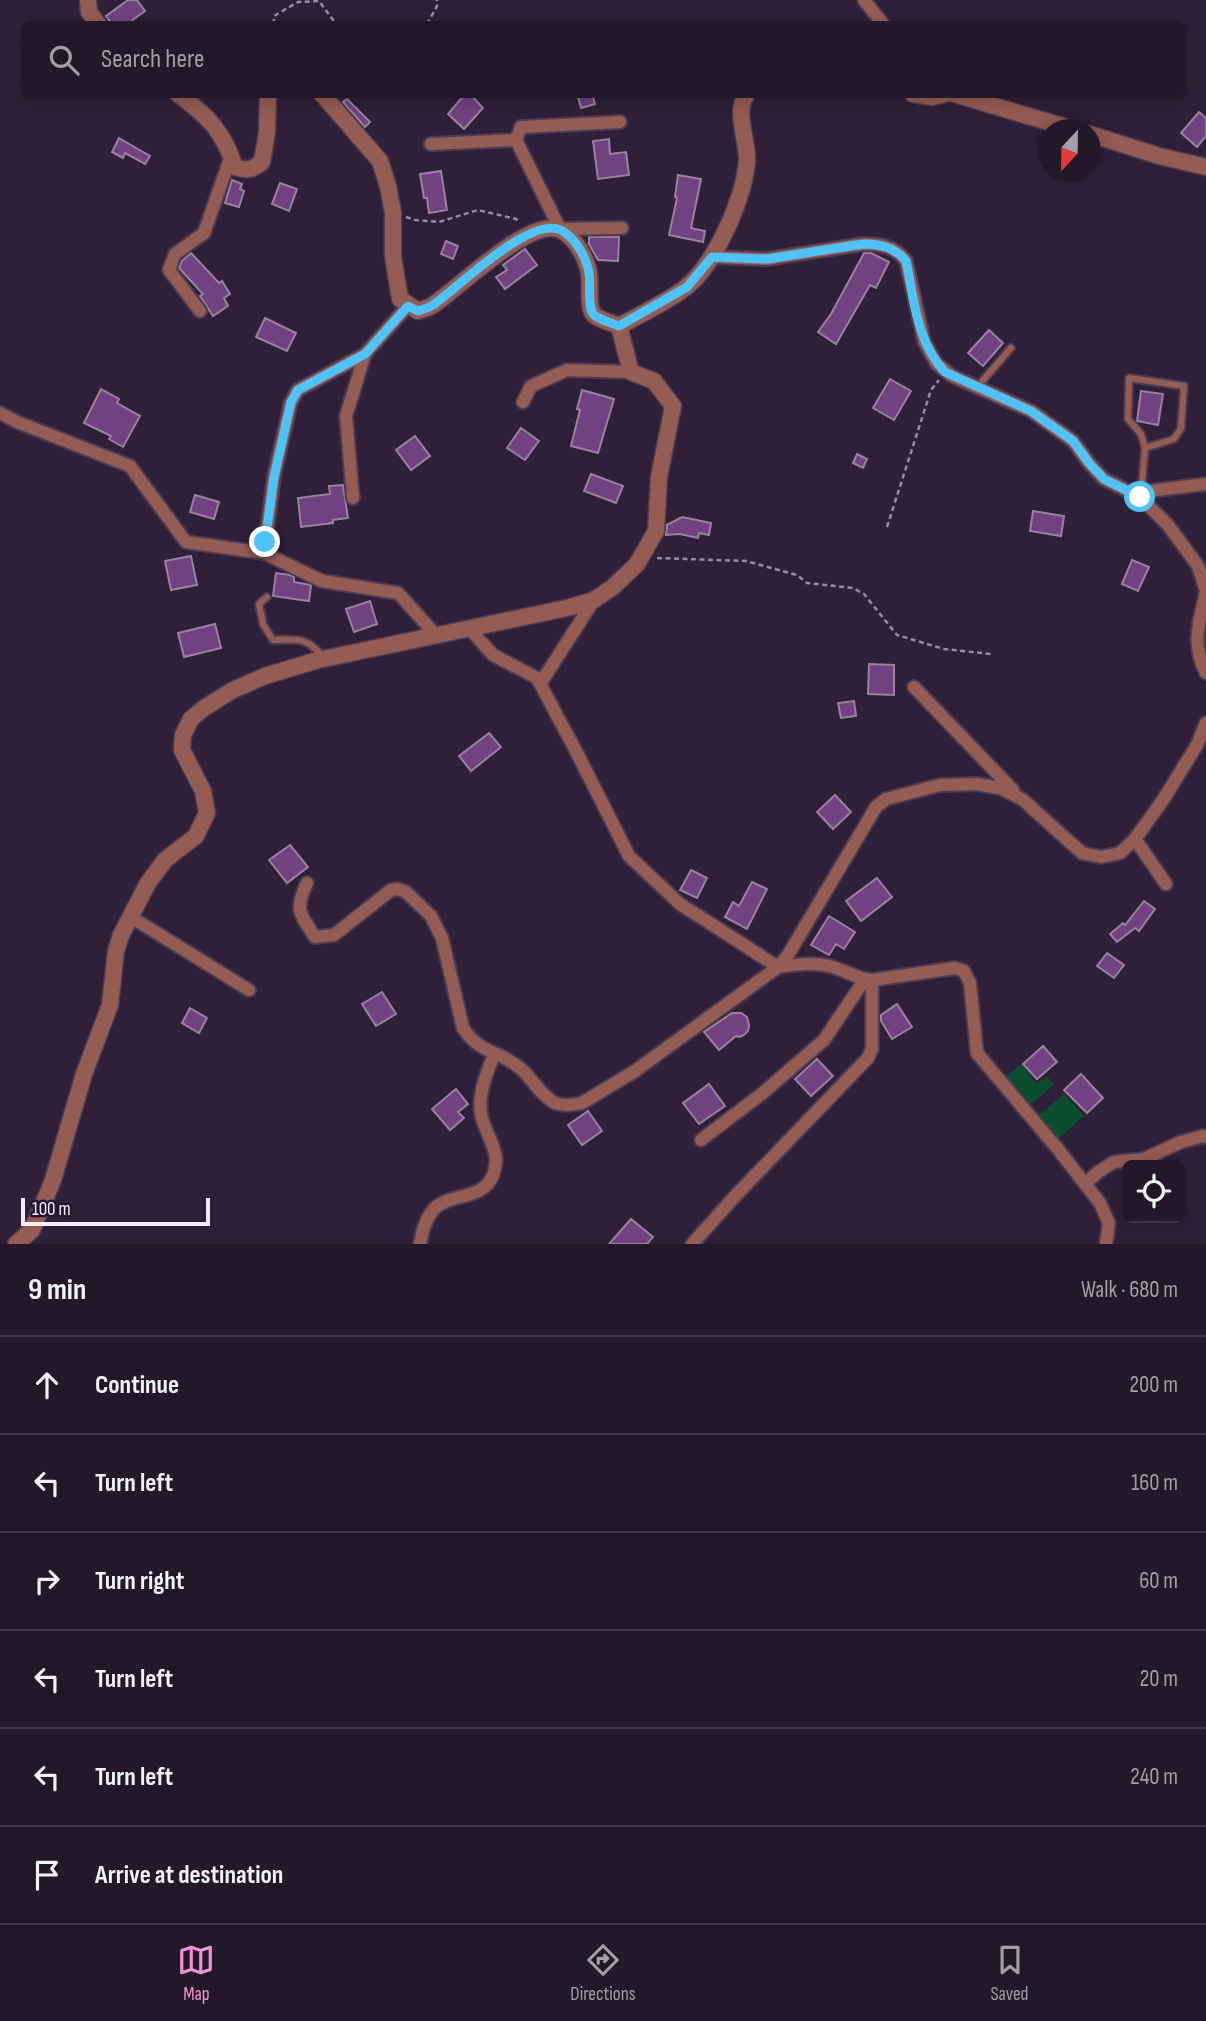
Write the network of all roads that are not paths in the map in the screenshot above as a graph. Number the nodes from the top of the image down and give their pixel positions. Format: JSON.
{"nodes":[{"id":1,"x":88,"y":0,"type":"edge"},
{"id":2,"x":864,"y":0,"type":"edge"},
{"id":3,"x":96,"y":21,"type":"edge"},
{"id":4,"x":881,"y":21,"type":"edge"},
{"id":5,"x":183,"y":98,"type":"edge"},
{"id":6,"x":268,"y":98,"type":"edge"},
{"id":7,"x":325,"y":98,"type":"edge"},
{"id":8,"x":744,"y":98,"type":"edge"},
{"id":9,"x":968,"y":98,"type":"edge"},
{"id":10,"x":1039,"y":119,"type":"edge"},
{"id":11,"x":620,"y":122,"type":"dead end"},
{"id":12,"x":1101,"y":138,"type":"edge"},
{"id":13,"x":516,"y":140,"type":"junction"},
{"id":14,"x":431,"y":144,"type":"dead end"},
{"id":15,"x":231,"y":156,"type":"junction"},
{"id":16,"x":1206,"y":167,"type":"edge"},
{"id":17,"x":622,"y":228,"type":"dead end"},
{"id":18,"x":560,"y":229,"type":"junction"},
{"id":19,"x":712,"y":257,"type":"junction"},
{"id":20,"x":408,"y":306,"type":"junction"},
{"id":21,"x":200,"y":310,"type":"dead end"},
{"id":22,"x":619,"y":326,"type":"junction"},
{"id":23,"x":1011,"y":348,"type":"dead end"},
{"id":24,"x":365,"y":354,"type":"junction"},
{"id":25,"x":631,"y":372,"type":"junction"},
{"id":26,"x":976,"y":388,"type":"junction"},
{"id":27,"x":523,"y":402,"type":"dead end"},
{"id":28,"x":0,"y":413,"type":"edge"},
{"id":29,"x":1146,"y":448,"type":"junction"},
{"id":30,"x":1206,"y":484,"type":"edge"},
{"id":31,"x":1140,"y":497,"type":"junction"},
{"id":32,"x":353,"y":498,"type":"dead end"},
{"id":33,"x":264,"y":553,"type":"junction"},
{"id":34,"x":1206,"y":592,"type":"edge"},
{"id":35,"x":267,"y":597,"type":"dead end"},
{"id":36,"x":594,"y":600,"type":"junction"},
{"id":37,"x":469,"y":628,"type":"junction"},
{"id":38,"x":436,"y":635,"type":"junction"},
{"id":39,"x":324,"y":658,"type":"junction"},
{"id":40,"x":1206,"y":673,"type":"edge"},
{"id":41,"x":540,"y":684,"type":"junction"},
{"id":42,"x":914,"y":687,"type":"dead end"},
{"id":43,"x":1206,"y":723,"type":"edge"},
{"id":44,"x":1022,"y":799,"type":"junction"},
{"id":45,"x":1135,"y":839,"type":"junction"},
{"id":46,"x":307,"y":883,"type":"dead end"},
{"id":47,"x":1166,"y":884,"type":"dead end"},
{"id":48,"x":131,"y":917,"type":"junction"},
{"id":49,"x":778,"y":967,"type":"junction"},
{"id":50,"x":868,"y":980,"type":"junction"},
{"id":51,"x":248,"y":990,"type":"dead end"},
{"id":52,"x":494,"y":1055,"type":"junction"},
{"id":53,"x":1206,"y":1137,"type":"edge"},
{"id":54,"x":701,"y":1140,"type":"dead end"},
{"id":55,"x":1085,"y":1184,"type":"junction"},
{"id":56,"x":16,"y":1244,"type":"edge"},
{"id":57,"x":419,"y":1244,"type":"edge"},
{"id":58,"x":692,"y":1244,"type":"edge"},
{"id":59,"x":1106,"y":1244,"type":"edge"}],
"edges":[{"from":1,"to":3,"type":"street"},
{"from":2,"to":4,"type":"street"},
{"from":5,"to":15,"type":"street"},
{"from":6,"to":15,"type":"street"},
{"from":7,"to":20,"type":"street"},
{"from":8,"to":19,"type":"street"},
{"from":9,"to":10,"type":"street"},
{"from":11,"to":13,"type":"street"},
{"from":12,"to":16,"type":"street"},
{"from":13,"to":14,"type":"street"},
{"from":13,"to":18,"type":"street"},
{"from":15,"to":21,"type":"street"},
{"from":17,"to":18,"type":"street"},
{"from":18,"to":20,"type":"street"},
{"from":18,"to":22,"type":"street"},
{"from":19,"to":22,"type":"street"},
{"from":19,"to":26,"type":"street"},
{"from":20,"to":24,"type":"street"},
{"from":22,"to":25,"type":"street"},
{"from":23,"to":26,"type":"lane"},
{"from":24,"to":32,"type":"street"},
{"from":24,"to":33,"type":"street"},
{"from":25,"to":27,"type":"street"},
{"from":25,"to":36,"type":"street"},
{"from":26,"to":31,"type":"street"},
{"from":28,"to":33,"type":"street"},
{"from":29,"to":29,"type":"lane"},
{"from":29,"to":31,"type":"lane"},
{"from":30,"to":31,"type":"street"},
{"from":31,"to":34,"type":"street"},
{"from":33,"to":38,"type":"street"},
{"from":34,"to":40,"type":"street"},
{"from":35,"to":39,"type":"lane"},
{"from":36,"to":37,"type":"street"},
{"from":36,"to":41,"type":"street"},
{"from":37,"to":38,"type":"street"},
{"from":37,"to":41,"type":"street"},
{"from":38,"to":39,"type":"street"},
{"from":39,"to":48,"type":"street"},
{"from":41,"to":49,"type":"street"},
{"from":42,"to":44,"type":"street"},
{"from":43,"to":45,"type":"street"},
{"from":44,"to":45,"type":"street"},
{"from":44,"to":49,"type":"street"},
{"from":45,"to":47,"type":"street"},
{"from":46,"to":52,"type":"street"},
{"from":48,"to":51,"type":"street"},
{"from":48,"to":56,"type":"street"},
{"from":49,"to":50,"type":"street"},
{"from":49,"to":52,"type":"street"},
{"from":50,"to":54,"type":"street"},
{"from":50,"to":55,"type":"street"},
{"from":50,"to":58,"type":"street"},
{"from":52,"to":57,"type":"street"},
{"from":53,"to":55,"type":"street"},
{"from":55,"to":59,"type":"street"}]}
